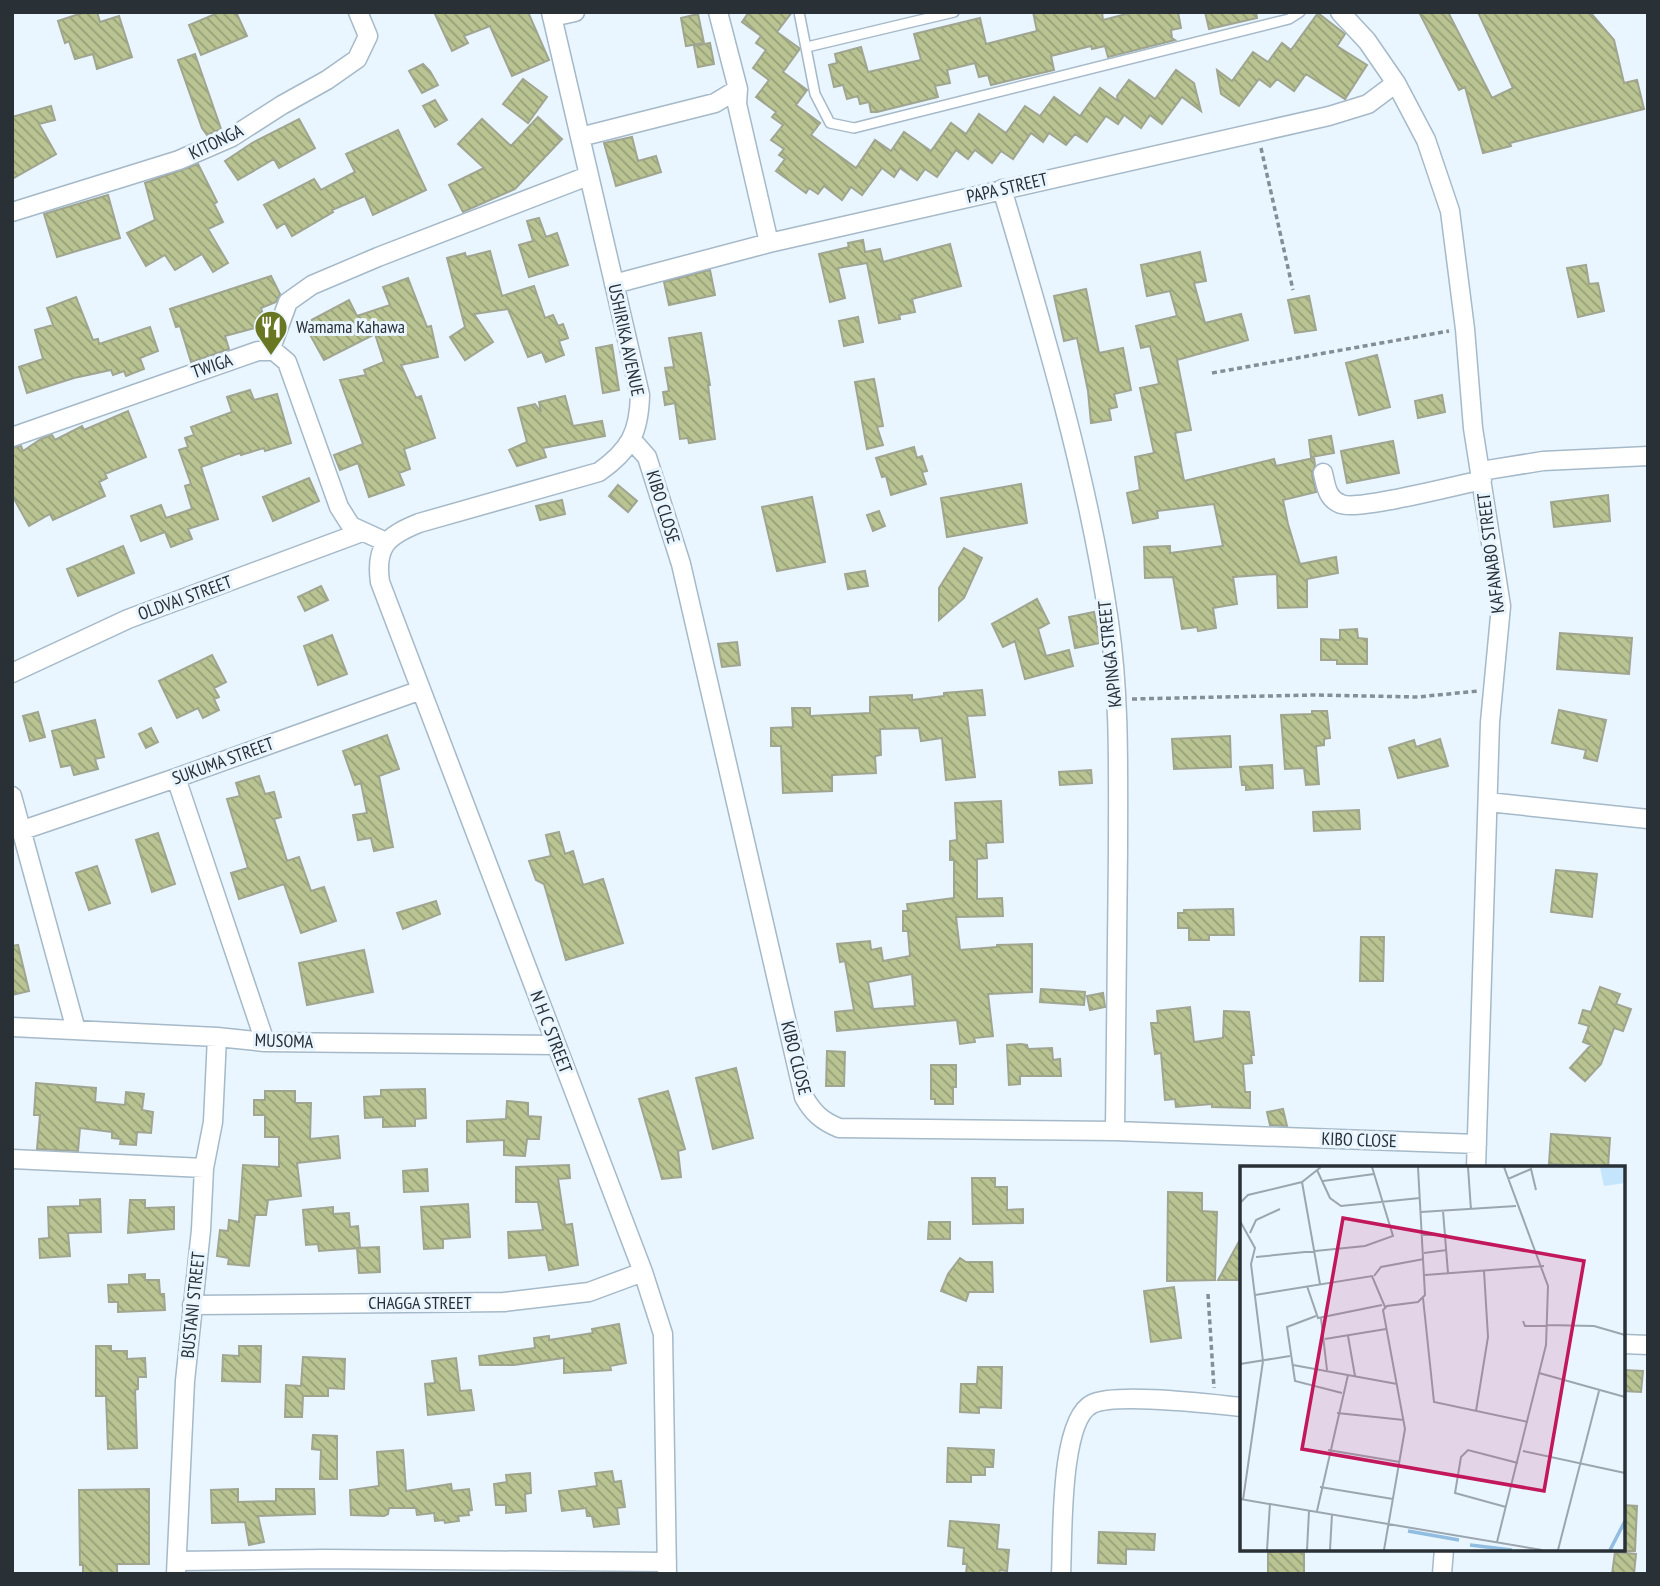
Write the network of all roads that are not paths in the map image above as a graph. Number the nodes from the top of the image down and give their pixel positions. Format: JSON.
{"nodes":[{"id":1,"x":358,"y":12,"type":"edge"},
{"id":2,"x":575,"y":12,"type":"edge"},
{"id":3,"x":718,"y":12,"type":"edge"},
{"id":4,"x":799,"y":12,"type":"edge"},
{"id":5,"x":954,"y":12,"type":"edge"},
{"id":6,"x":1300,"y":12,"type":"edge"},
{"id":7,"x":1340,"y":12,"type":"edge"},
{"id":8,"x":552,"y":14,"type":"edge"},
{"id":9,"x":807,"y":47,"type":"junction"},
{"id":10,"x":1396,"y":83,"type":"junction"},
{"id":11,"x":738,"y":89,"type":"junction"},
{"id":12,"x":580,"y":136,"type":"junction"},
{"id":13,"x":588,"y":176,"type":"junction"},
{"id":14,"x":1002,"y":189,"type":"junction"},
{"id":15,"x":12,"y":212,"type":"edge"},
{"id":16,"x":769,"y":243,"type":"junction"},
{"id":17,"x":614,"y":284,"type":"junction"},
{"id":18,"x":274,"y":351,"type":"junction"},
{"id":19,"x":12,"y":437,"type":"edge"},
{"id":20,"x":632,"y":440,"type":"junction"},
{"id":21,"x":1648,"y":456,"type":"edge"},
{"id":22,"x":1323,"y":473,"type":"dead end"},
{"id":23,"x":1481,"y":476,"type":"junction"},
{"id":24,"x":362,"y":532,"type":"junction"},
{"id":25,"x":386,"y":542,"type":"junction"},
{"id":26,"x":12,"y":673,"type":"edge"},
{"id":27,"x":421,"y":690,"type":"junction"},
{"id":28,"x":176,"y":778,"type":"junction"},
{"id":29,"x":12,"y":796,"type":"edge"},
{"id":30,"x":1488,"y":802,"type":"junction"},
{"id":31,"x":1648,"y":819,"type":"edge"},
{"id":32,"x":23,"y":830,"type":"junction"},
{"id":33,"x":12,"y":1027,"type":"edge"},
{"id":34,"x":76,"y":1030,"type":"junction"},
{"id":35,"x":217,"y":1037,"type":"junction"},
{"id":36,"x":265,"y":1042,"type":"junction"},
{"id":37,"x":555,"y":1045,"type":"junction"},
{"id":38,"x":1115,"y":1131,"type":"junction"},
{"id":39,"x":1477,"y":1144,"type":"junction"},
{"id":40,"x":12,"y":1159,"type":"edge"},
{"id":41,"x":1476,"y":1166,"type":"edge"},
{"id":42,"x":204,"y":1168,"type":"junction"},
{"id":43,"x":643,"y":1272,"type":"junction"},
{"id":44,"x":192,"y":1305,"type":"junction"},
{"id":45,"x":1625,"y":1344,"type":"edge"},
{"id":46,"x":1648,"y":1345,"type":"edge"},
{"id":47,"x":1240,"y":1407,"type":"edge"},
{"id":48,"x":1444,"y":1551,"type":"edge"},
{"id":49,"x":176,"y":1567,"type":"edge"},
{"id":50,"x":667,"y":1568,"type":"edge"},
{"id":51,"x":1061,"y":1574,"type":"edge"},
{"id":52,"x":1442,"y":1574,"type":"edge"}],
"edges":[{"from":1,"to":15,"type":"street","name":"KITONGA"},
{"from":2,"to":8,"type":"street"},
{"from":3,"to":11,"type":"street"},
{"from":4,"to":9,"type":"lane"},
{"from":5,"to":9,"type":"lane"},
{"from":6,"to":9,"type":"lane"},
{"from":7,"to":10,"type":"street","name":"KAFANABO STREET"},
{"from":8,"to":12,"type":"street","name":"USHIRIKA AVENUE"},
{"from":10,"to":14,"type":"street","name":"PAPA STREET"},
{"from":10,"to":23,"type":"street","name":"KAFANABO STREET"},
{"from":11,"to":12,"type":"street"},
{"from":11,"to":16,"type":"street"},
{"from":12,"to":13,"type":"street","name":"USHIRIKA AVENUE"},
{"from":13,"to":17,"type":"street","name":"USHIRIKA AVENUE"},
{"from":13,"to":18,"type":"street"},
{"from":14,"to":16,"type":"street","name":"PAPA STREET"},
{"from":14,"to":38,"type":"street","name":"KAPINGA STREET"},
{"from":16,"to":17,"type":"street","name":"PAPA STREET"},
{"from":17,"to":20,"type":"street","name":"USHIRIKA AVENUE"},
{"from":18,"to":19,"type":"street","name":"TWIGA"},
{"from":18,"to":24,"type":"street"},
{"from":20,"to":25,"type":"street"},
{"from":20,"to":38,"type":"street","name":"KIBO CLOSE"},
{"from":21,"to":23,"type":"street"},
{"from":22,"to":23,"type":"street"},
{"from":23,"to":30,"type":"street","name":"KAFANABO STREET"},
{"from":24,"to":25,"type":"street"},
{"from":24,"to":26,"type":"street","name":"OLDVAI STREET"},
{"from":25,"to":27,"type":"street","name":"N H C STREET"},
{"from":27,"to":28,"type":"street","name":"SUKUMA STREET"},
{"from":27,"to":37,"type":"street","name":"N H C STREET"},
{"from":28,"to":32,"type":"street","name":"SUKUMA STREET"},
{"from":28,"to":36,"type":"street"},
{"from":29,"to":32,"type":"street"},
{"from":30,"to":31,"type":"street"},
{"from":30,"to":39,"type":"street","name":"KAFANABO STREET"},
{"from":32,"to":34,"type":"street"},
{"from":33,"to":34,"type":"street","name":"MUSOMA"},
{"from":34,"to":35,"type":"street","name":"MUSOMA"},
{"from":35,"to":36,"type":"street","name":"MUSOMA"},
{"from":35,"to":42,"type":"street","name":"BUSTANI STREET"},
{"from":36,"to":37,"type":"street","name":"MUSOMA"},
{"from":37,"to":43,"type":"street","name":"N H C STREET"},
{"from":38,"to":39,"type":"street","name":"KIBO CLOSE"},
{"from":39,"to":41,"type":"street","name":"KAFANABO STREET"},
{"from":40,"to":42,"type":"street"},
{"from":42,"to":44,"type":"street","name":"BUSTANI STREET"},
{"from":43,"to":44,"type":"street","name":"CHAGGA STREET"},
{"from":43,"to":50,"type":"street","name":"N H C STREET"},
{"from":44,"to":49,"type":"street","name":"BUSTANI STREET"},
{"from":45,"to":46,"type":"street"},
{"from":47,"to":51,"type":"street"},
{"from":48,"to":52,"type":"street"},
{"from":49,"to":50,"type":"street"}]}
